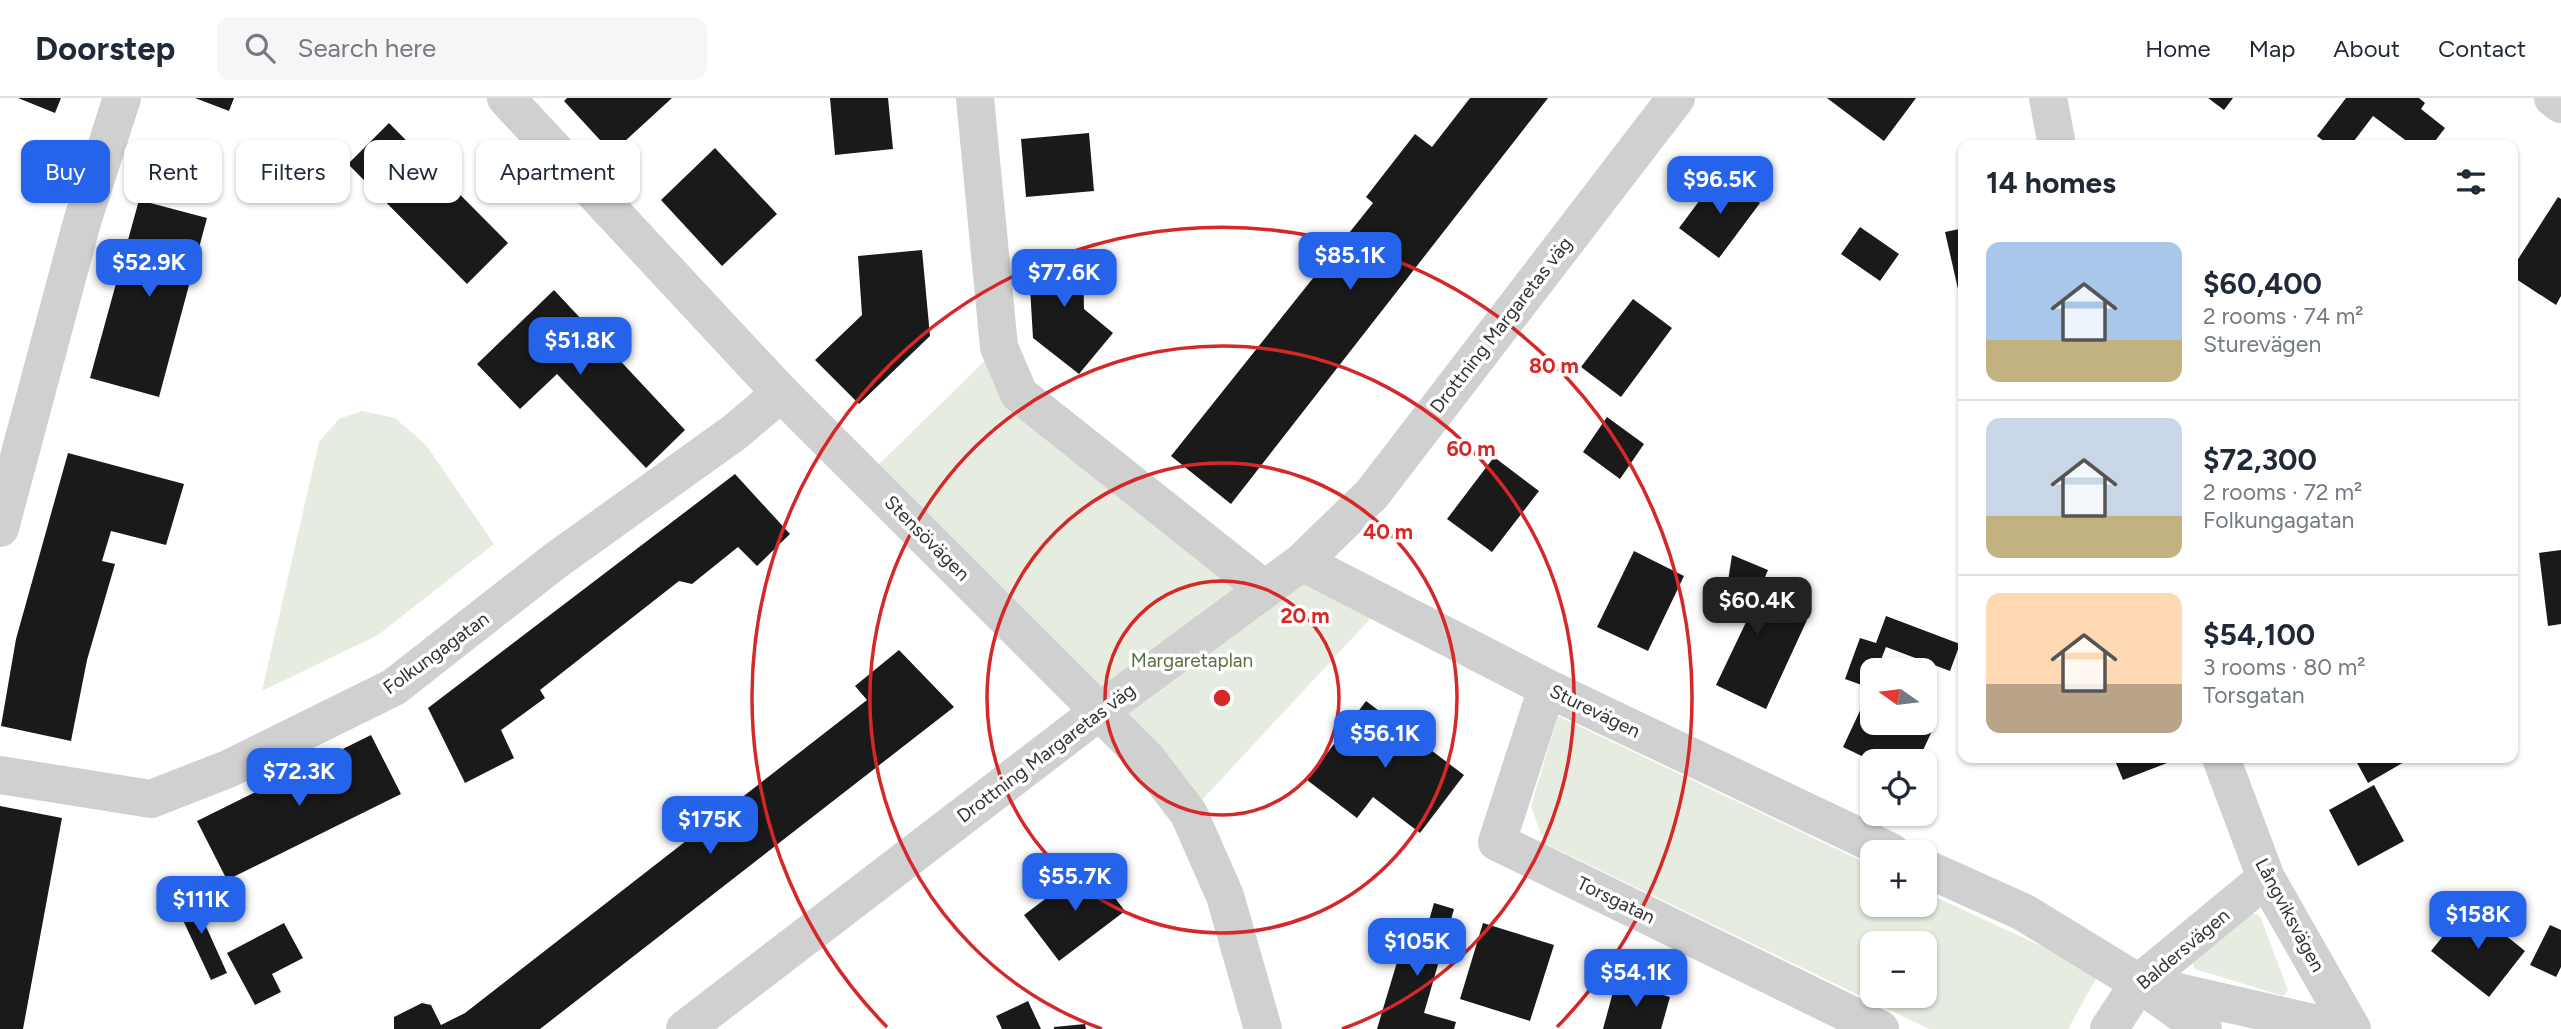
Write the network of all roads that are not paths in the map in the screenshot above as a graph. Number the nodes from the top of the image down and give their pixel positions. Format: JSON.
{"nodes":[{"id":1,"x":122,"y":98,"type":"edge"},
{"id":2,"x":506,"y":98,"type":"edge"},
{"id":3,"x":975,"y":98,"type":"edge"},
{"id":4,"x":1676,"y":98,"type":"edge"},
{"id":5,"x":2048,"y":98,"type":"edge"},
{"id":6,"x":2553,"y":98,"type":"edge"},
{"id":7,"x":2561,"y":104,"type":"edge"},
{"id":8,"x":2056,"y":140,"type":"edge"},
{"id":9,"x":781,"y":393,"type":"junction"},
{"id":10,"x":0,"y":528,"type":"edge"},
{"id":11,"x":1303,"y":562,"type":"junction"},
{"id":12,"x":1264,"y":589,"type":"junction"},
{"id":13,"x":1547,"y":688,"type":"junction"},
{"id":14,"x":1100,"y":711,"type":"junction"},
{"id":15,"x":2223,"y":763,"type":"edge"},
{"id":16,"x":0,"y":775,"type":"edge"},
{"id":17,"x":1866,"y":840,"type":"edge"},
{"id":18,"x":1937,"y":873,"type":"edge"},
{"id":19,"x":2266,"y":878,"type":"junction"},
{"id":20,"x":2138,"y":983,"type":"junction"},
{"id":21,"x":685,"y":1029,"type":"edge"},
{"id":22,"x":1263,"y":1029,"type":"edge"},
{"id":23,"x":1880,"y":1029,"type":"edge"},
{"id":24,"x":2109,"y":1029,"type":"edge"},
{"id":25,"x":2203,"y":1029,"type":"edge"},
{"id":26,"x":2339,"y":1029,"type":"edge"},
{"id":27,"x":2352,"y":1029,"type":"edge"}],
"edges":[{"from":1,"to":10,"type":"street"},
{"from":2,"to":9,"type":"street","name":"Stensövägen"},
{"from":3,"to":12,"type":"street"},
{"from":4,"to":11,"type":"street","name":"Drottning Margaretas väg"},
{"from":5,"to":8,"type":"street"},
{"from":6,"to":7,"type":"street"},
{"from":9,"to":14,"type":"street","name":"Stensövägen"},
{"from":9,"to":16,"type":"street","name":"Folkungagatan"},
{"from":11,"to":12,"type":"street","name":"Drottning Margaretas väg"},
{"from":11,"to":13,"type":"street","name":"Sturevägen"},
{"from":12,"to":14,"type":"street","name":"Drottning Margaretas väg"},
{"from":13,"to":17,"type":"street","name":"Sturevägen"},
{"from":13,"to":23,"type":"street","name":"Torsgatan"},
{"from":14,"to":21,"type":"street","name":"Drottning Margaretas väg"},
{"from":14,"to":22,"type":"street","name":"Stensövägen"},
{"from":15,"to":19,"type":"street","name":"Långviksvägen"},
{"from":18,"to":20,"type":"street"},
{"from":19,"to":20,"type":"street","name":"Baldersvägen"},
{"from":19,"to":27,"type":"street","name":"Långviksvägen"},
{"from":20,"to":24,"type":"street","name":"Baldersvägen"},
{"from":20,"to":25,"type":"street"},
{"from":20,"to":26,"type":"street"}]}
